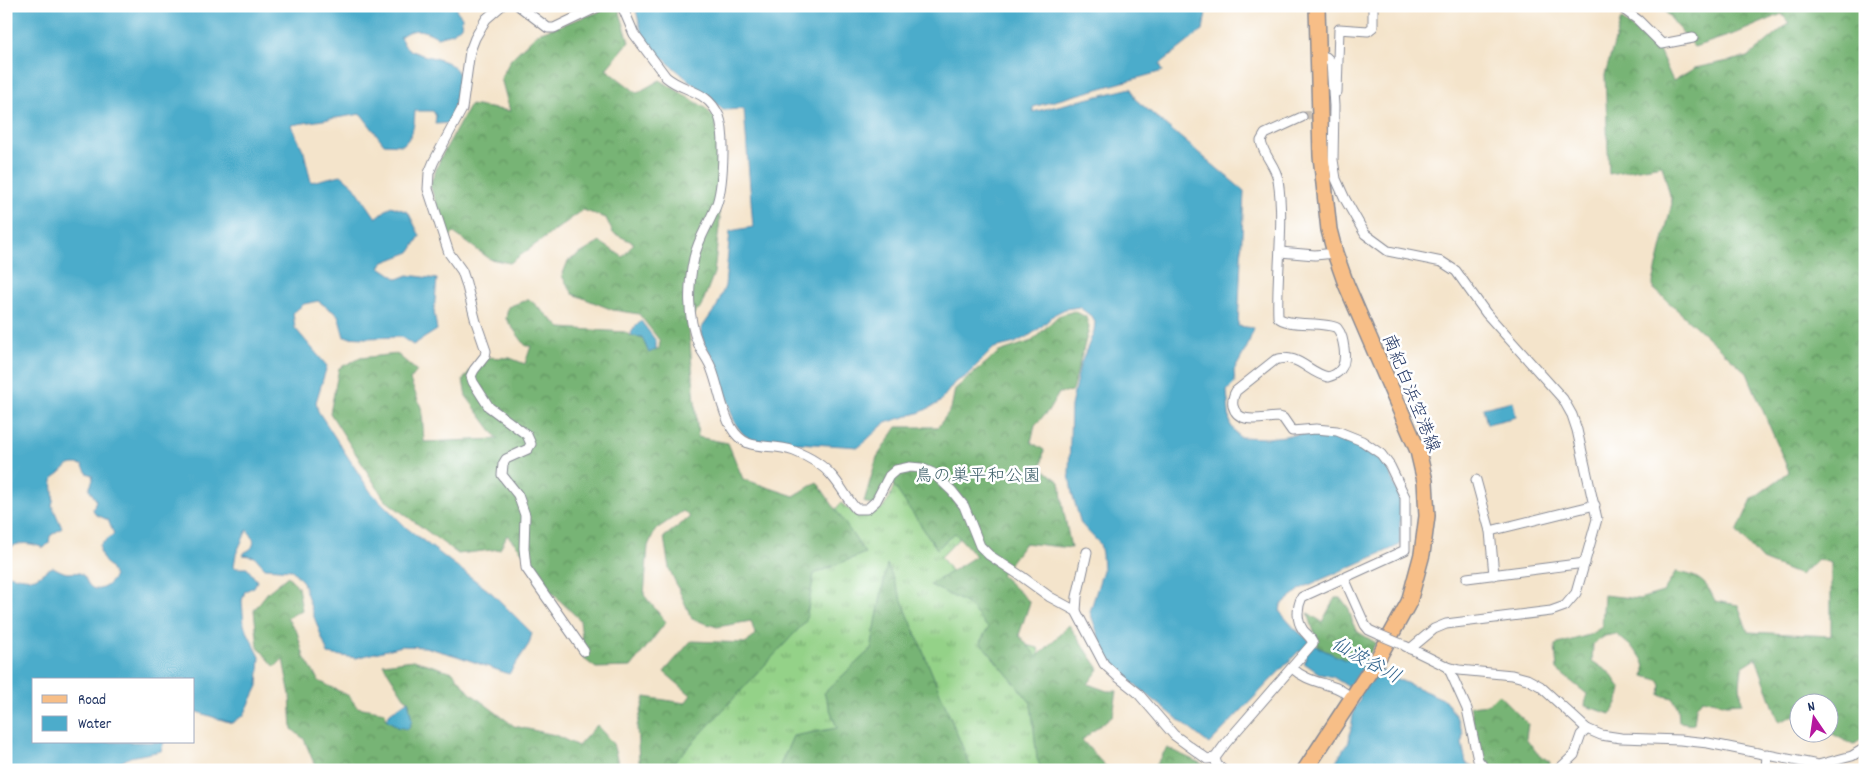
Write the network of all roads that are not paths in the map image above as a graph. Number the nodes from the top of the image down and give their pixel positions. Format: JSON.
{"nodes":[{"id":1,"x":501,"y":6,"type":"edge"},
{"id":2,"x":519,"y":6,"type":"edge"},
{"id":3,"x":600,"y":6,"type":"edge"},
{"id":4,"x":622,"y":6,"type":"edge"},
{"id":5,"x":1317,"y":6,"type":"edge"},
{"id":6,"x":1372,"y":6,"type":"edge"},
{"id":7,"x":1619,"y":6,"type":"edge"},
{"id":8,"x":1693,"y":38,"type":"dead end"},
{"id":9,"x":1318,"y":56,"type":"junction"},
{"id":10,"x":1331,"y":107,"type":"junction"},
{"id":11,"x":1302,"y":117,"type":"tunnel mouth"},
{"id":12,"x":1280,"y":252,"type":"junction"},
{"id":13,"x":1335,"y":253,"type":"junction"},
{"id":14,"x":1476,"y":480,"type":"dead end"},
{"id":15,"x":1595,"y":506,"type":"junction"},
{"id":16,"x":1490,"y":531,"type":"junction"},
{"id":17,"x":1087,"y":552,"type":"dead end"},
{"id":18,"x":1585,"y":563,"type":"junction"},
{"id":19,"x":1494,"y":575,"type":"junction"},
{"id":20,"x":1344,"y":578,"type":"junction"},
{"id":21,"x":1467,"y":578,"type":"dead end"},
{"id":22,"x":1076,"y":610,"type":"junction"},
{"id":23,"x":1410,"y":649,"type":"junction"},
{"id":24,"x":584,"y":651,"type":"dead end"},
{"id":25,"x":1448,"y":667,"type":"junction"},
{"id":26,"x":1292,"y":668,"type":"junction"},
{"id":27,"x":1353,"y":696,"type":"junction"},
{"id":28,"x":1587,"y":729,"type":"junction"},
{"id":29,"x":1865,"y":748,"type":"edge"},
{"id":30,"x":1767,"y":754,"type":"junction"},
{"id":31,"x":1216,"y":758,"type":"junction"},
{"id":32,"x":1223,"y":770,"type":"edge"},
{"id":33,"x":1305,"y":770,"type":"edge"},
{"id":34,"x":1486,"y":770,"type":"edge"},
{"id":35,"x":1558,"y":770,"type":"edge"},
{"id":36,"x":1766,"y":770,"type":"edge"}],
"edges":[{"from":1,"to":24,"type":"street"},
{"from":2,"to":3,"type":"street"},
{"from":4,"to":22,"type":"street"},
{"from":5,"to":9,"type":"main road","name":"南紀白浜空港線"},
{"from":6,"to":10,"type":"street"},
{"from":7,"to":8,"type":"street"},
{"from":9,"to":10,"type":"street"},
{"from":9,"to":13,"type":"main road","name":"南紀白浜空港線"},
{"from":10,"to":15,"type":"street"},
{"from":11,"to":12,"type":"street"},
{"from":12,"to":13,"type":"street"},
{"from":12,"to":20,"type":"street"},
{"from":13,"to":27,"type":"main road","name":"南紀白浜空港線"},
{"from":14,"to":16,"type":"street"},
{"from":15,"to":16,"type":"street"},
{"from":15,"to":18,"type":"street"},
{"from":16,"to":19,"type":"street"},
{"from":17,"to":22,"type":"street"},
{"from":18,"to":19,"type":"street"},
{"from":18,"to":23,"type":"street"},
{"from":19,"to":21,"type":"street"},
{"from":20,"to":23,"type":"street","bridge":true},
{"from":20,"to":26,"type":"street"},
{"from":22,"to":31,"type":"street"},
{"from":23,"to":25,"type":"street"},
{"from":25,"to":28,"type":"street"},
{"from":25,"to":34,"type":"street"},
{"from":26,"to":27,"type":"street"},
{"from":26,"to":31,"type":"street"},
{"from":27,"to":33,"type":"main road","name":"南紀白浜空港線"},
{"from":28,"to":30,"type":"street"},
{"from":28,"to":35,"type":"street"},
{"from":29,"to":30,"type":"street"},
{"from":30,"to":36,"type":"street"},
{"from":31,"to":32,"type":"street"}]}
